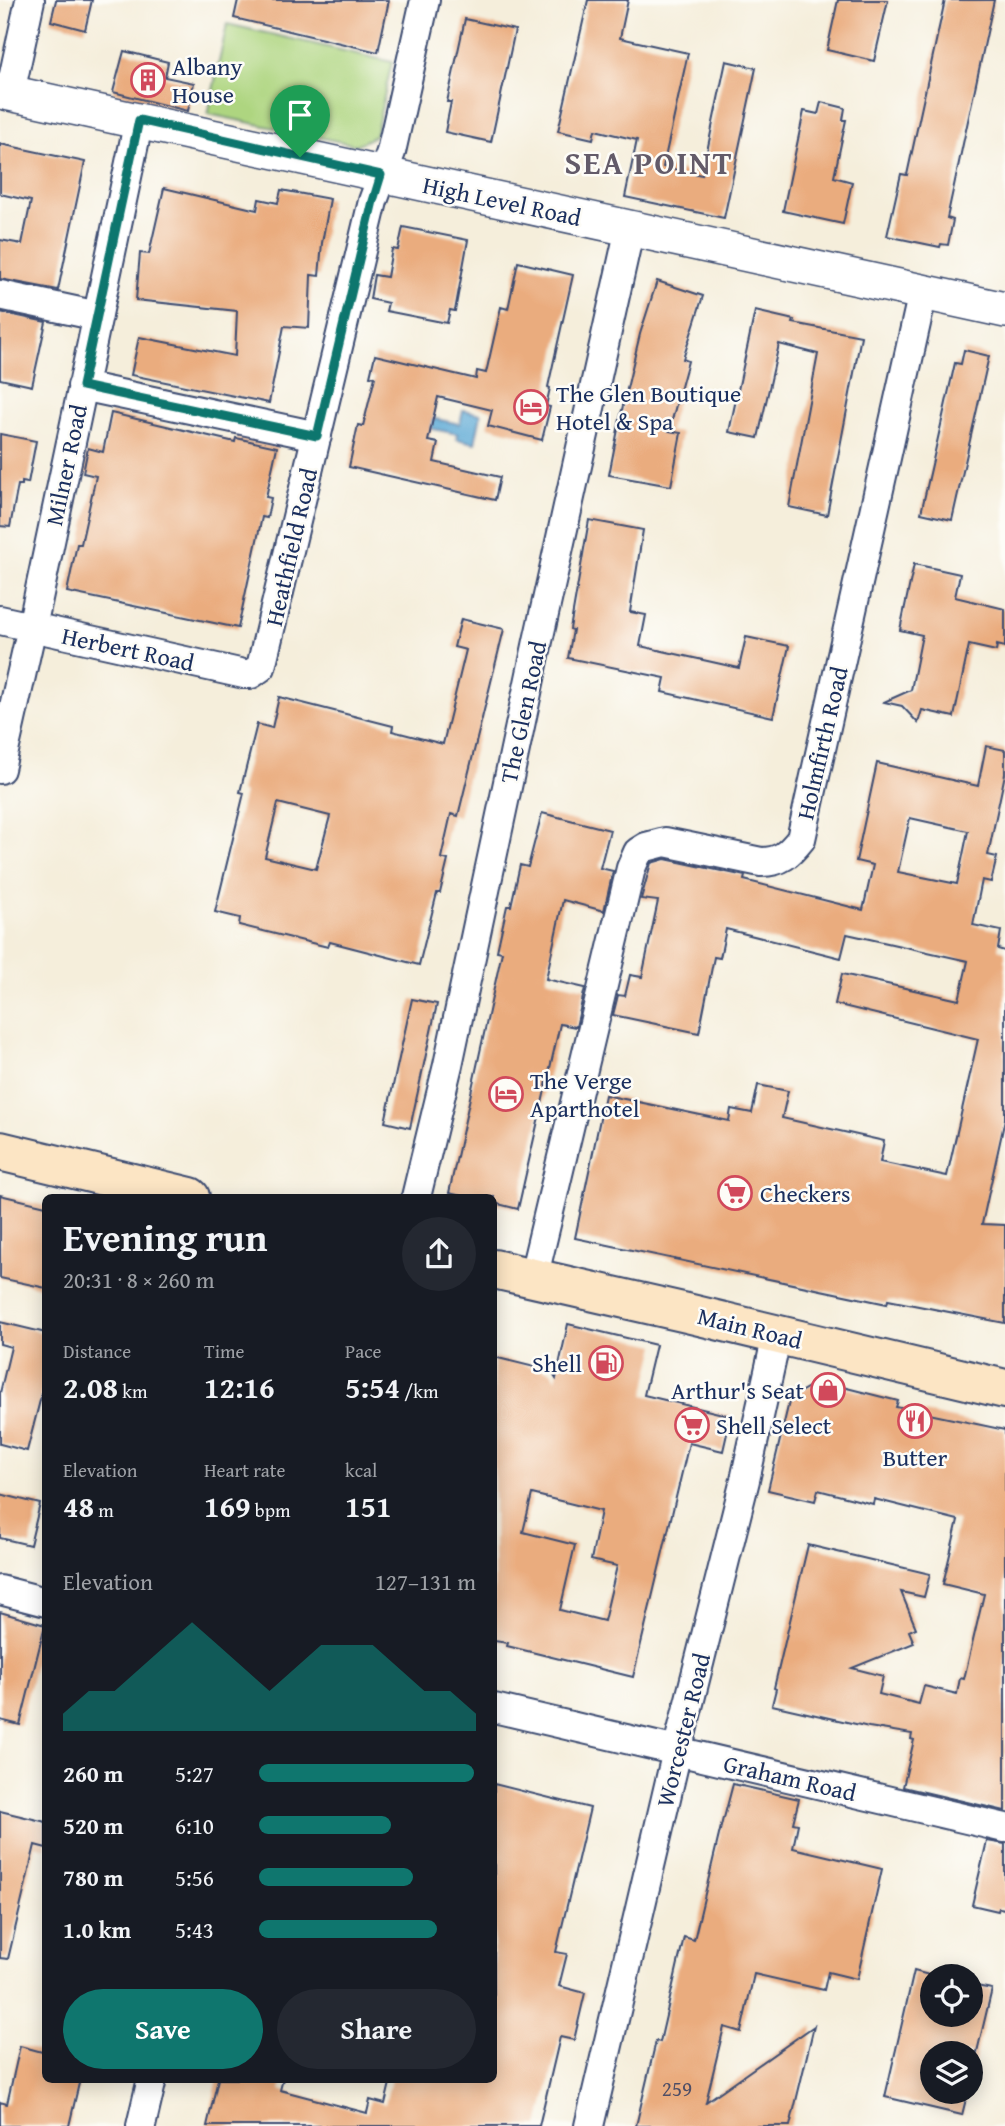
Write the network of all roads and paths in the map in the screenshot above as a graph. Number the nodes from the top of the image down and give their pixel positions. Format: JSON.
{"nodes":[{"id":1,"x":30,"y":0,"type":"edge"},
{"id":2,"x":425,"y":0,"type":"edge"},
{"id":3,"x":5,"y":92,"type":"edge"},
{"id":4,"x":139,"y":120,"type":"junction"},
{"id":5,"x":381,"y":175,"type":"junction"},
{"id":6,"x":630,"y":228,"type":"junction"},
{"id":7,"x":923,"y":292,"type":"junction"},
{"id":8,"x":0,"y":295,"type":"edge"},
{"id":9,"x":1005,"y":310,"type":"edge"},
{"id":10,"x":98,"y":316,"type":"junction"},
{"id":11,"x":82,"y":386,"type":"junction"},
{"id":12,"x":317,"y":436,"type":"junction"},
{"id":13,"x":0,"y":620,"type":"edge"},
{"id":14,"x":33,"y":627,"type":"junction"},
{"id":15,"x":257,"y":671,"type":"joint"},
{"id":16,"x":0,"y":769,"type":"edge"},
{"id":17,"x":0,"y":1151,"type":"edge"},
{"id":18,"x":142,"y":1191,"type":"edge"},
{"id":19,"x":166,"y":1194,"type":"edge"},
{"id":20,"x":417,"y":1194,"type":"edge"},
{"id":21,"x":497,"y":1270,"type":"edge"},
{"id":22,"x":533,"y":1279,"type":"junction"},
{"id":23,"x":777,"y":1335,"type":"junction"},
{"id":24,"x":1005,"y":1389,"type":"edge"},
{"id":25,"x":0,"y":1590,"type":"edge"},
{"id":26,"x":42,"y":1593,"type":"edge"},
{"id":27,"x":497,"y":1709,"type":"edge"},
{"id":28,"x":677,"y":1751,"type":"junction"},
{"id":29,"x":1005,"y":1828,"type":"edge"},
{"id":30,"x":151,"y":2083,"type":"edge"},
{"id":31,"x":141,"y":2126,"type":"edge"},
{"id":32,"x":589,"y":2126,"type":"edge"}],
"edges":[{"from":1,"to":3,"type":"street"},
{"from":2,"to":5,"type":"street","name":"Heathfield Road"},
{"from":3,"to":4,"type":"street","name":"High Level Road"},
{"from":4,"to":5,"type":"street","name":"High Level Road"},
{"from":4,"to":10,"type":"street","name":"Milner Road"},
{"from":5,"to":6,"type":"street","name":"High Level Road"},
{"from":5,"to":12,"type":"street","name":"Heathfield Road"},
{"from":6,"to":7,"type":"street","name":"High Level Road"},
{"from":6,"to":20,"type":"street","name":"The Glen Road"},
{"from":7,"to":9,"type":"street","name":"High Level Road"},
{"from":7,"to":22,"type":"street","name":"Holmfirth Road"},
{"from":8,"to":10,"type":"street"},
{"from":10,"to":11,"type":"street","name":"Milner Road"},
{"from":11,"to":12,"type":"street"},
{"from":11,"to":14,"type":"street","name":"Milner Road"},
{"from":12,"to":15,"type":"street","name":"Heathfield Road"},
{"from":13,"to":14,"type":"street","name":"Herbert Road"},
{"from":14,"to":15,"type":"street","name":"Herbert Road"},
{"from":14,"to":16,"type":"street","name":"Milner Road"},
{"from":17,"to":18,"type":"main road"},
{"from":18,"to":19,"type":"main road"},
{"from":21,"to":22,"type":"main road","name":"Main Road"},
{"from":22,"to":23,"type":"main road","name":"Main Road"},
{"from":23,"to":24,"type":"main road","name":"Main Road"},
{"from":23,"to":28,"type":"street","name":"Worcester Road"},
{"from":25,"to":26,"type":"street"},
{"from":27,"to":28,"type":"street","name":"Graham Road"},
{"from":28,"to":29,"type":"street","name":"Graham Road"},
{"from":28,"to":32,"type":"street","name":"Worcester Road"},
{"from":30,"to":31,"type":"street"}]}
